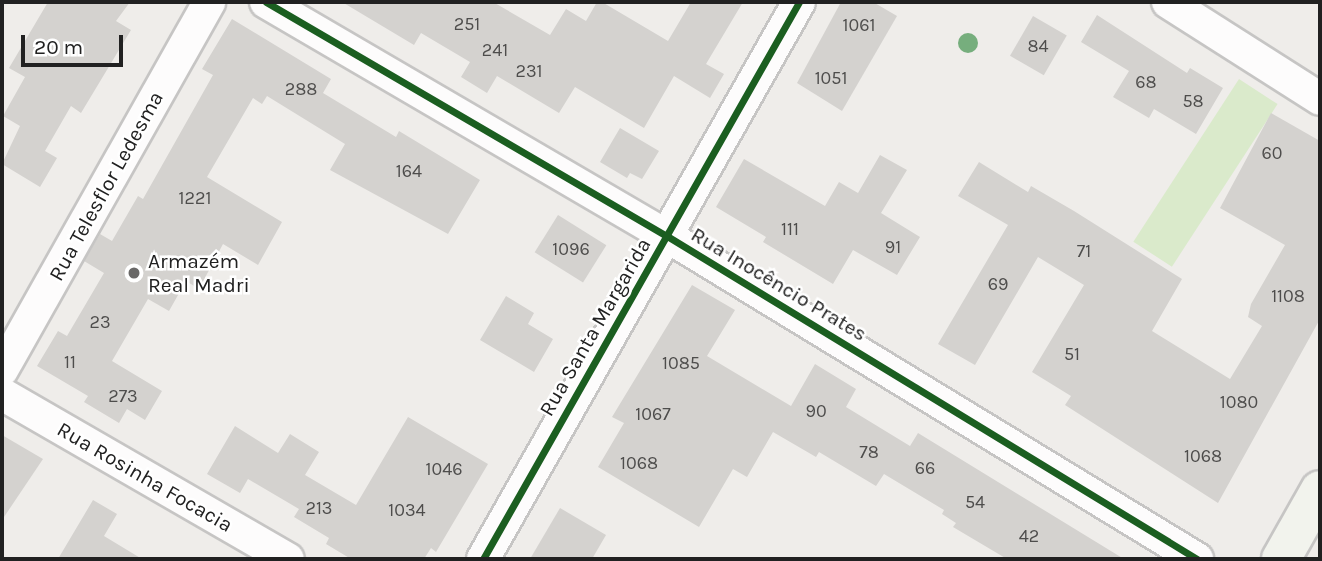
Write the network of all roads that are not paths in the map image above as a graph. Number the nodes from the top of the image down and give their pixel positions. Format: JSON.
{"nodes":[{"id":1,"x":209,"y":2,"type":"edge"},
{"id":2,"x":266,"y":2,"type":"edge"},
{"id":3,"x":799,"y":2,"type":"edge"},
{"id":4,"x":1168,"y":2,"type":"edge"},
{"id":5,"x":1320,"y":99,"type":"edge"},
{"id":6,"x":667,"y":236,"type":"junction"},
{"id":7,"x":2,"y":370,"type":"edge"},
{"id":8,"x":2,"y":394,"type":"edge"},
{"id":9,"x":1320,"y":489,"type":"edge"},
{"id":10,"x":288,"y":559,"type":"edge"},
{"id":11,"x":483,"y":559,"type":"edge"},
{"id":12,"x":1197,"y":559,"type":"edge"},
{"id":13,"x":1281,"y":559,"type":"edge"}],
"edges":[{"from":1,"to":7,"type":"street","name":"Rua Telesflor Ledesma"},
{"from":2,"to":6,"type":"street","name":"Rua Inocêncio Prates"},
{"from":3,"to":6,"type":"street","name":"Rua Santa Margarida"},
{"from":4,"to":5,"type":"street"},
{"from":6,"to":11,"type":"street","name":"Rua Santa Margarida"},
{"from":6,"to":12,"type":"street","name":"Rua Inocêncio Prates"},
{"from":8,"to":10,"type":"street","name":"Rua Rosinha Focacia"},
{"from":9,"to":13,"type":"main road"}]}
